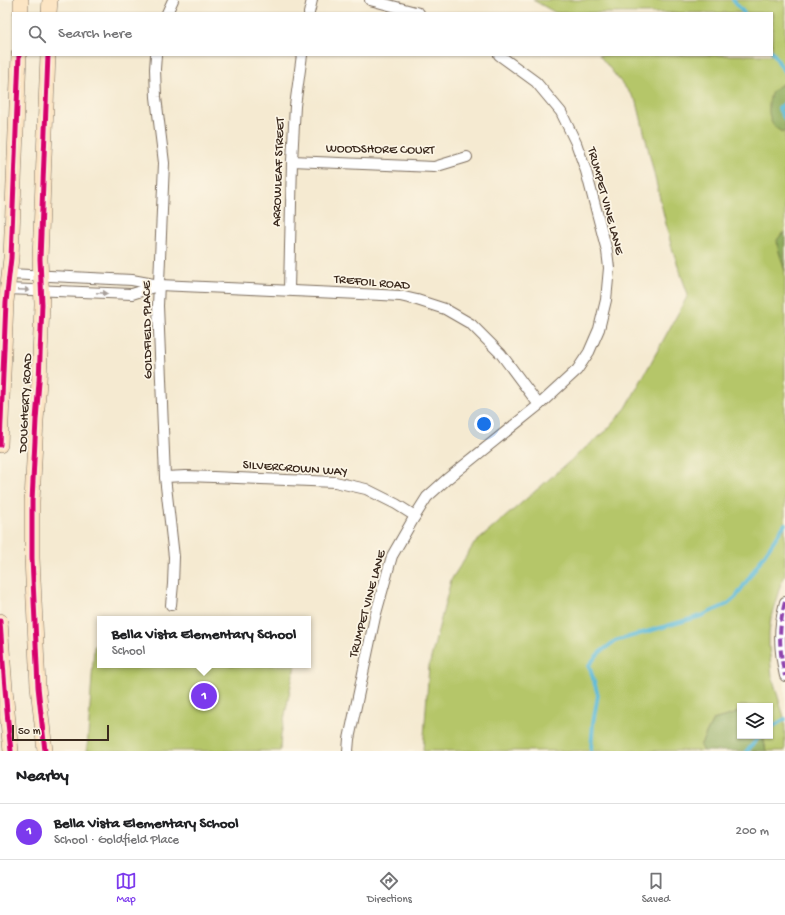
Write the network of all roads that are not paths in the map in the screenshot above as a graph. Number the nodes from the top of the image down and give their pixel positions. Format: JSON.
{"nodes":[{"id":1,"x":21,"y":0,"type":"edge"},
{"id":2,"x":50,"y":0,"type":"edge"},
{"id":3,"x":173,"y":0,"type":"edge"},
{"id":4,"x":312,"y":0,"type":"edge"},
{"id":5,"x":370,"y":0,"type":"edge"},
{"id":6,"x":21,"y":12,"type":"edge"},
{"id":7,"x":49,"y":12,"type":"edge"},
{"id":8,"x":168,"y":12,"type":"edge"},
{"id":9,"x":309,"y":12,"type":"edge"},
{"id":10,"x":416,"y":12,"type":"edge"},
{"id":11,"x":19,"y":56,"type":"edge"},
{"id":12,"x":48,"y":56,"type":"edge"},
{"id":13,"x":156,"y":56,"type":"edge"},
{"id":14,"x":302,"y":56,"type":"edge"},
{"id":15,"x":500,"y":56,"type":"edge"},
{"id":16,"x":467,"y":157,"type":"dead end"},
{"id":17,"x":292,"y":161,"type":"junction"},
{"id":18,"x":8,"y":282,"type":"junction"},
{"id":19,"x":41,"y":283,"type":"junction"},
{"id":20,"x":159,"y":285,"type":"junction"},
{"id":21,"x":289,"y":290,"type":"junction"},
{"id":22,"x":539,"y":405,"type":"junction"},
{"id":23,"x":0,"y":444,"type":"edge"},
{"id":24,"x":165,"y":477,"type":"junction"},
{"id":25,"x":415,"y":516,"type":"junction"},
{"id":26,"x":785,"y":602,"type":"edge"},
{"id":27,"x":171,"y":605,"type":"dead end"},
{"id":28,"x":0,"y":621,"type":"edge"},
{"id":29,"x":784,"y":674,"type":"edge"},
{"id":30,"x":11,"y":751,"type":"edge"},
{"id":31,"x":45,"y":751,"type":"edge"},
{"id":32,"x":348,"y":751,"type":"edge"}],
"edges":[{"from":1,"to":6,"type":"main road"},
{"from":2,"to":7,"type":"main road"},
{"from":3,"to":8,"type":"street"},
{"from":4,"to":9,"type":"street"},
{"from":5,"to":10,"type":"street"},
{"from":11,"to":18,"type":"main road","name":"DOUGHERTY ROAD"},
{"from":12,"to":19,"type":"main road","name":"DOUGHERTY ROAD"},
{"from":13,"to":20,"type":"street","name":"GOLDFIELD PLACE"},
{"from":14,"to":17,"type":"street","name":"ARROWLEAF STREET"},
{"from":15,"to":22,"type":"street","name":"TRUMPET VINE LANE"},
{"from":16,"to":17,"type":"street","name":"WOODSHORE COURT"},
{"from":17,"to":21,"type":"street","name":"ARROWLEAF STREET"},
{"from":18,"to":19,"type":"street","name":"TREFOIL ROAD"},
{"from":18,"to":19,"type":"street","name":"TREFOIL ROAD","one_way":true},
{"from":18,"to":23,"type":"main road","name":"DOUGHERTY ROAD"},
{"from":19,"to":20,"type":"street","name":"TREFOIL ROAD"},
{"from":19,"to":20,"type":"street","name":"TREFOIL ROAD","one_way":true},
{"from":19,"to":31,"type":"main road","name":"DOUGHERTY ROAD"},
{"from":20,"to":21,"type":"street","name":"TREFOIL ROAD"},
{"from":20,"to":24,"type":"street","name":"GOLDFIELD PLACE"},
{"from":21,"to":22,"type":"street","name":"TREFOIL ROAD"},
{"from":22,"to":25,"type":"street","name":"TRUMPET VINE LANE"},
{"from":24,"to":25,"type":"street","name":"SILVERCROWN WAY"},
{"from":24,"to":27,"type":"street","name":"GOLDFIELD PLACE"},
{"from":25,"to":32,"type":"street","name":"TRUMPET VINE LANE"},
{"from":26,"to":29,"type":"street"},
{"from":28,"to":30,"type":"main road"}]}
